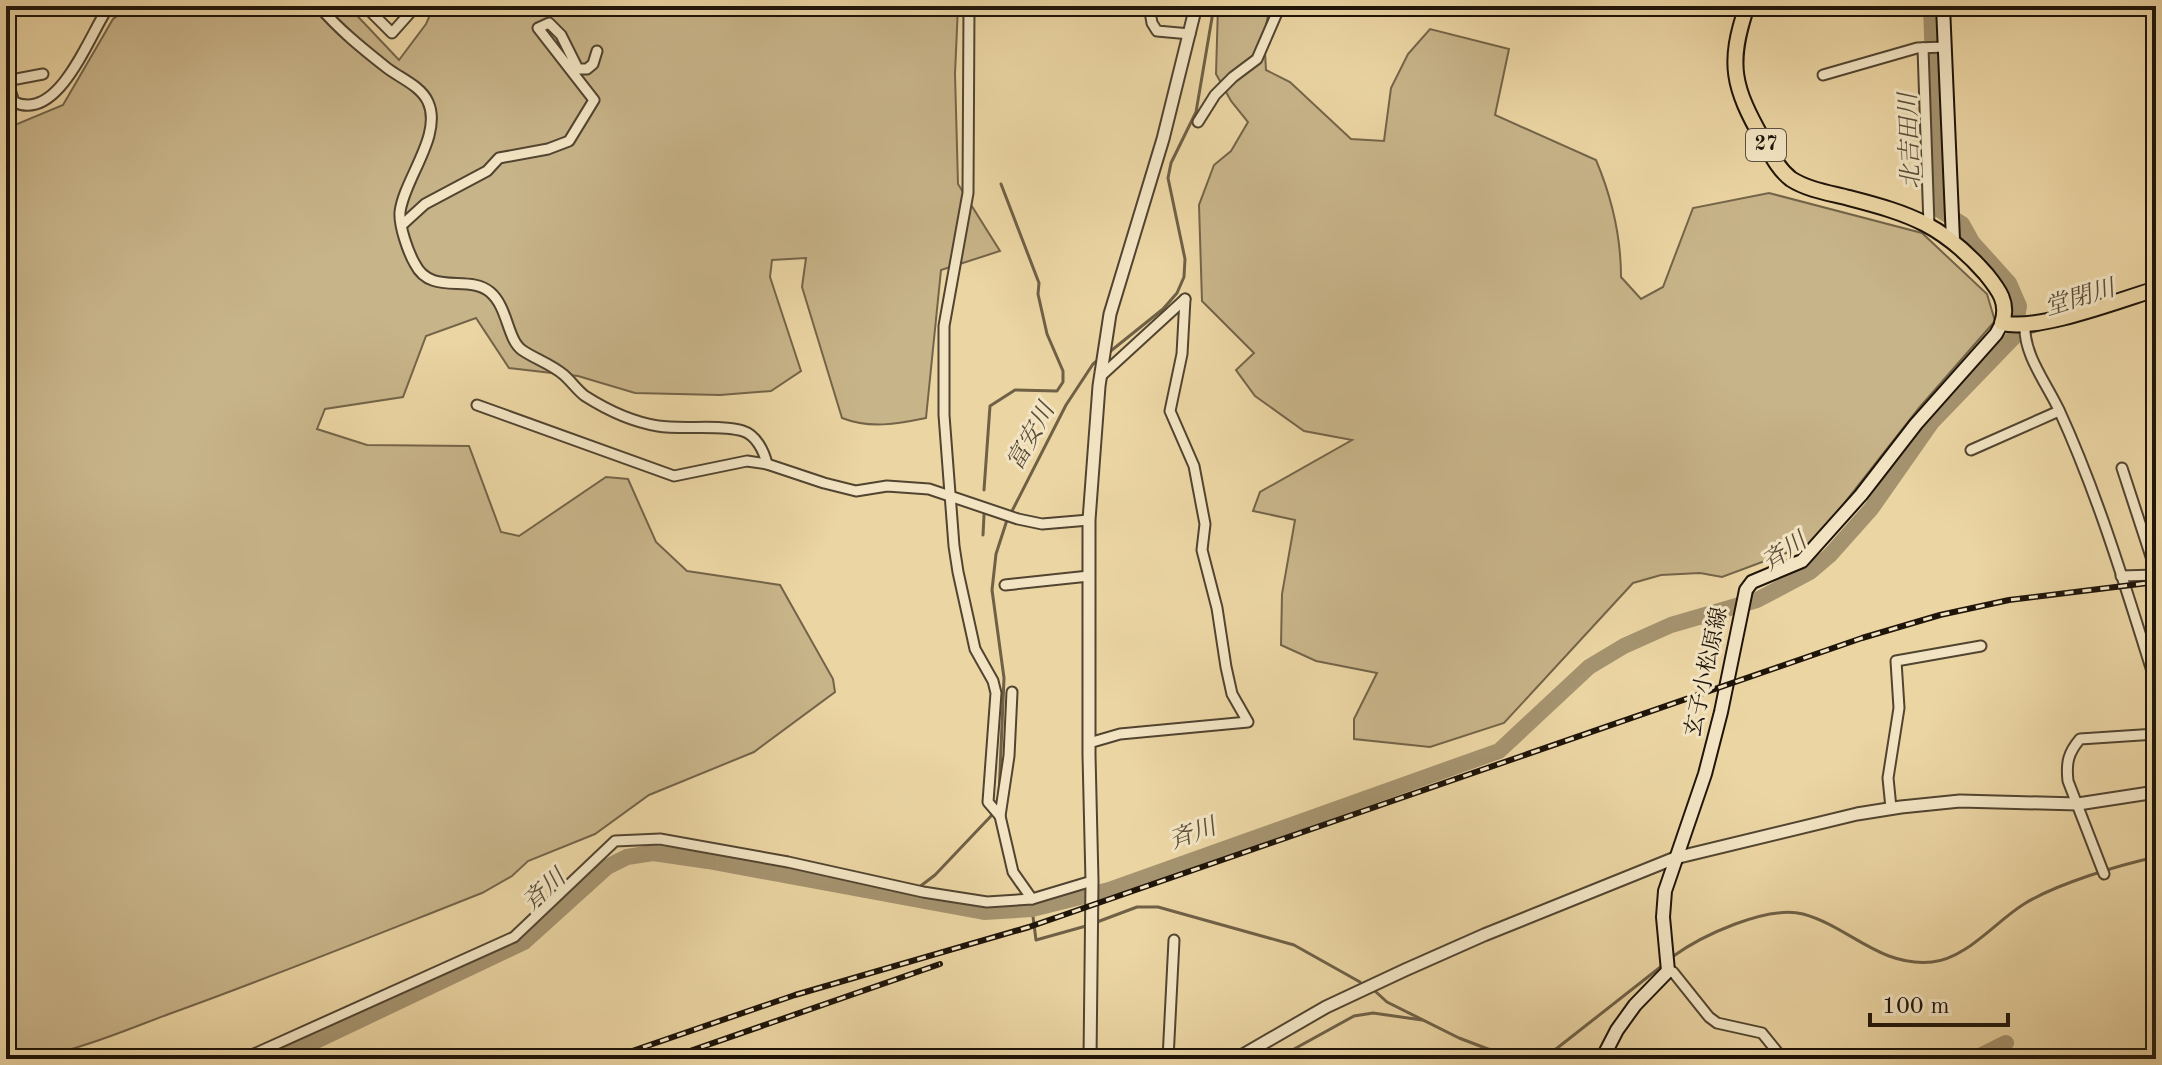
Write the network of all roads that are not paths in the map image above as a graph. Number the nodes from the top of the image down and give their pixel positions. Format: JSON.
{"nodes":[{"id":1,"x":9,"y":6,"type":"edge"},
{"id":2,"x":109,"y":6,"type":"edge"},
{"id":3,"x":319,"y":6,"type":"edge"},
{"id":4,"x":365,"y":6,"type":"edge"},
{"id":5,"x":416,"y":6,"type":"edge"},
{"id":6,"x":969,"y":6,"type":"edge"},
{"id":7,"x":1149,"y":6,"type":"edge"},
{"id":8,"x":1280,"y":6,"type":"edge"},
{"id":9,"x":1747,"y":6,"type":"edge"},
{"id":10,"x":1943,"y":6,"type":"edge"},
{"id":11,"x":1195,"y":11,"type":"edge"},
{"id":12,"x":1190,"y":34,"type":"junction"},
{"id":13,"x":6,"y":35,"type":"edge"},
{"id":14,"x":1945,"y":47,"type":"junction"},
{"id":15,"x":1923,"y":48,"type":"junction"},
{"id":16,"x":597,"y":51,"type":"dead end"},
{"id":17,"x":43,"y":74,"type":"dead end"},
{"id":18,"x":1823,"y":75,"type":"dead end"},
{"id":19,"x":6,"y":80,"type":"edge"},
{"id":20,"x":1198,"y":122,"type":"dead end"},
{"id":21,"x":402,"y":225,"type":"junction"},
{"id":22,"x":1929,"y":226,"type":"junction"},
{"id":23,"x":1953,"y":233,"type":"junction"},
{"id":24,"x":2156,"y":289,"type":"edge"},
{"id":25,"x":2004,"y":324,"type":"junction"},
{"id":26,"x":2025,"y":325,"type":"junction"},
{"id":27,"x":1100,"y":379,"type":"junction"},
{"id":28,"x":477,"y":405,"type":"dead end"},
{"id":29,"x":2059,"y":411,"type":"junction"},
{"id":30,"x":1971,"y":450,"type":"dead end"},
{"id":31,"x":767,"y":464,"type":"junction"},
{"id":32,"x":2122,"y":468,"type":"dead end"},
{"id":33,"x":951,"y":494,"type":"junction"},
{"id":34,"x":1089,"y":520,"type":"junction"},
{"id":35,"x":2156,"y":573,"type":"edge"},
{"id":36,"x":1089,"y":576,"type":"junction"},
{"id":37,"x":2121,"y":576,"type":"junction"},
{"id":38,"x":1005,"y":585,"type":"dead end"},
{"id":39,"x":1981,"y":646,"type":"dead end"},
{"id":40,"x":2156,"y":684,"type":"edge"},
{"id":41,"x":1012,"y":692,"type":"dead end"},
{"id":42,"x":2156,"y":734,"type":"edge"},
{"id":43,"x":1089,"y":743,"type":"junction"},
{"id":44,"x":2156,"y":792,"type":"edge"},
{"id":45,"x":2078,"y":804,"type":"junction"},
{"id":46,"x":1891,"y":808,"type":"junction"},
{"id":47,"x":1000,"y":816,"type":"junction"},
{"id":48,"x":1675,"y":858,"type":"junction"},
{"id":49,"x":2104,"y":874,"type":"dead end"},
{"id":50,"x":1092,"y":881,"type":"junction"},
{"id":51,"x":1032,"y":899,"type":"junction"},
{"id":52,"x":1174,"y":940,"type":"dead end"},
{"id":53,"x":1668,"y":971,"type":"junction"},
{"id":54,"x":1242,"y":1058,"type":"edge"},
{"id":55,"x":243,"y":1059,"type":"edge"},
{"id":56,"x":1090,"y":1059,"type":"edge"},
{"id":57,"x":1168,"y":1059,"type":"edge"},
{"id":58,"x":1602,"y":1059,"type":"edge"},
{"id":59,"x":1783,"y":1059,"type":"edge"}],
"edges":[{"from":1,"to":13,"type":"street"},
{"from":2,"to":19,"type":"street"},
{"from":3,"to":21,"type":"street"},
{"from":4,"to":5,"type":"street"},
{"from":6,"to":33,"type":"street"},
{"from":7,"to":12,"type":"street"},
{"from":8,"to":20,"type":"street"},
{"from":9,"to":22,"type":"main road","number":"27"},
{"from":10,"to":14,"type":"main road"},
{"from":11,"to":12,"type":"street"},
{"from":12,"to":27,"type":"street"},
{"from":14,"to":15,"type":"street"},
{"from":14,"to":23,"type":"main road"},
{"from":15,"to":18,"type":"street"},
{"from":15,"to":22,"type":"street"},
{"from":16,"to":21,"type":"street"},
{"from":17,"to":19,"type":"street"},
{"from":21,"to":31,"type":"street"},
{"from":22,"to":23,"type":"main road","number":"27"},
{"from":23,"to":25,"type":"main road","number":"27"},
{"from":24,"to":26,"type":"main road"},
{"from":25,"to":26,"type":"main road"},
{"from":25,"to":48,"type":"main road","name":"玄子小松原線"},
{"from":26,"to":29,"type":"street"},
{"from":27,"to":34,"type":"street"},
{"from":27,"to":43,"type":"street"},
{"from":28,"to":31,"type":"street"},
{"from":29,"to":30,"type":"street"},
{"from":29,"to":37,"type":"street"},
{"from":31,"to":33,"type":"street"},
{"from":32,"to":35,"type":"street"},
{"from":33,"to":34,"type":"street"},
{"from":33,"to":47,"type":"street"},
{"from":34,"to":36,"type":"street"},
{"from":35,"to":37,"type":"street"},
{"from":36,"to":38,"type":"street"},
{"from":36,"to":43,"type":"street"},
{"from":37,"to":40,"type":"street"},
{"from":39,"to":46,"type":"street"},
{"from":41,"to":47,"type":"street"},
{"from":42,"to":45,"type":"street"},
{"from":43,"to":50,"type":"street"},
{"from":44,"to":45,"type":"street"},
{"from":45,"to":46,"type":"street"},
{"from":45,"to":49,"type":"street"},
{"from":46,"to":48,"type":"street"},
{"from":47,"to":51,"type":"street"},
{"from":48,"to":53,"type":"main road","name":"玄子小松原線"},
{"from":48,"to":54,"type":"street"},
{"from":50,"to":51,"type":"street"},
{"from":50,"to":56,"type":"street"},
{"from":51,"to":55,"type":"street"},
{"from":52,"to":57,"type":"street"},
{"from":53,"to":58,"type":"main road"},
{"from":53,"to":59,"type":"street"}]}
